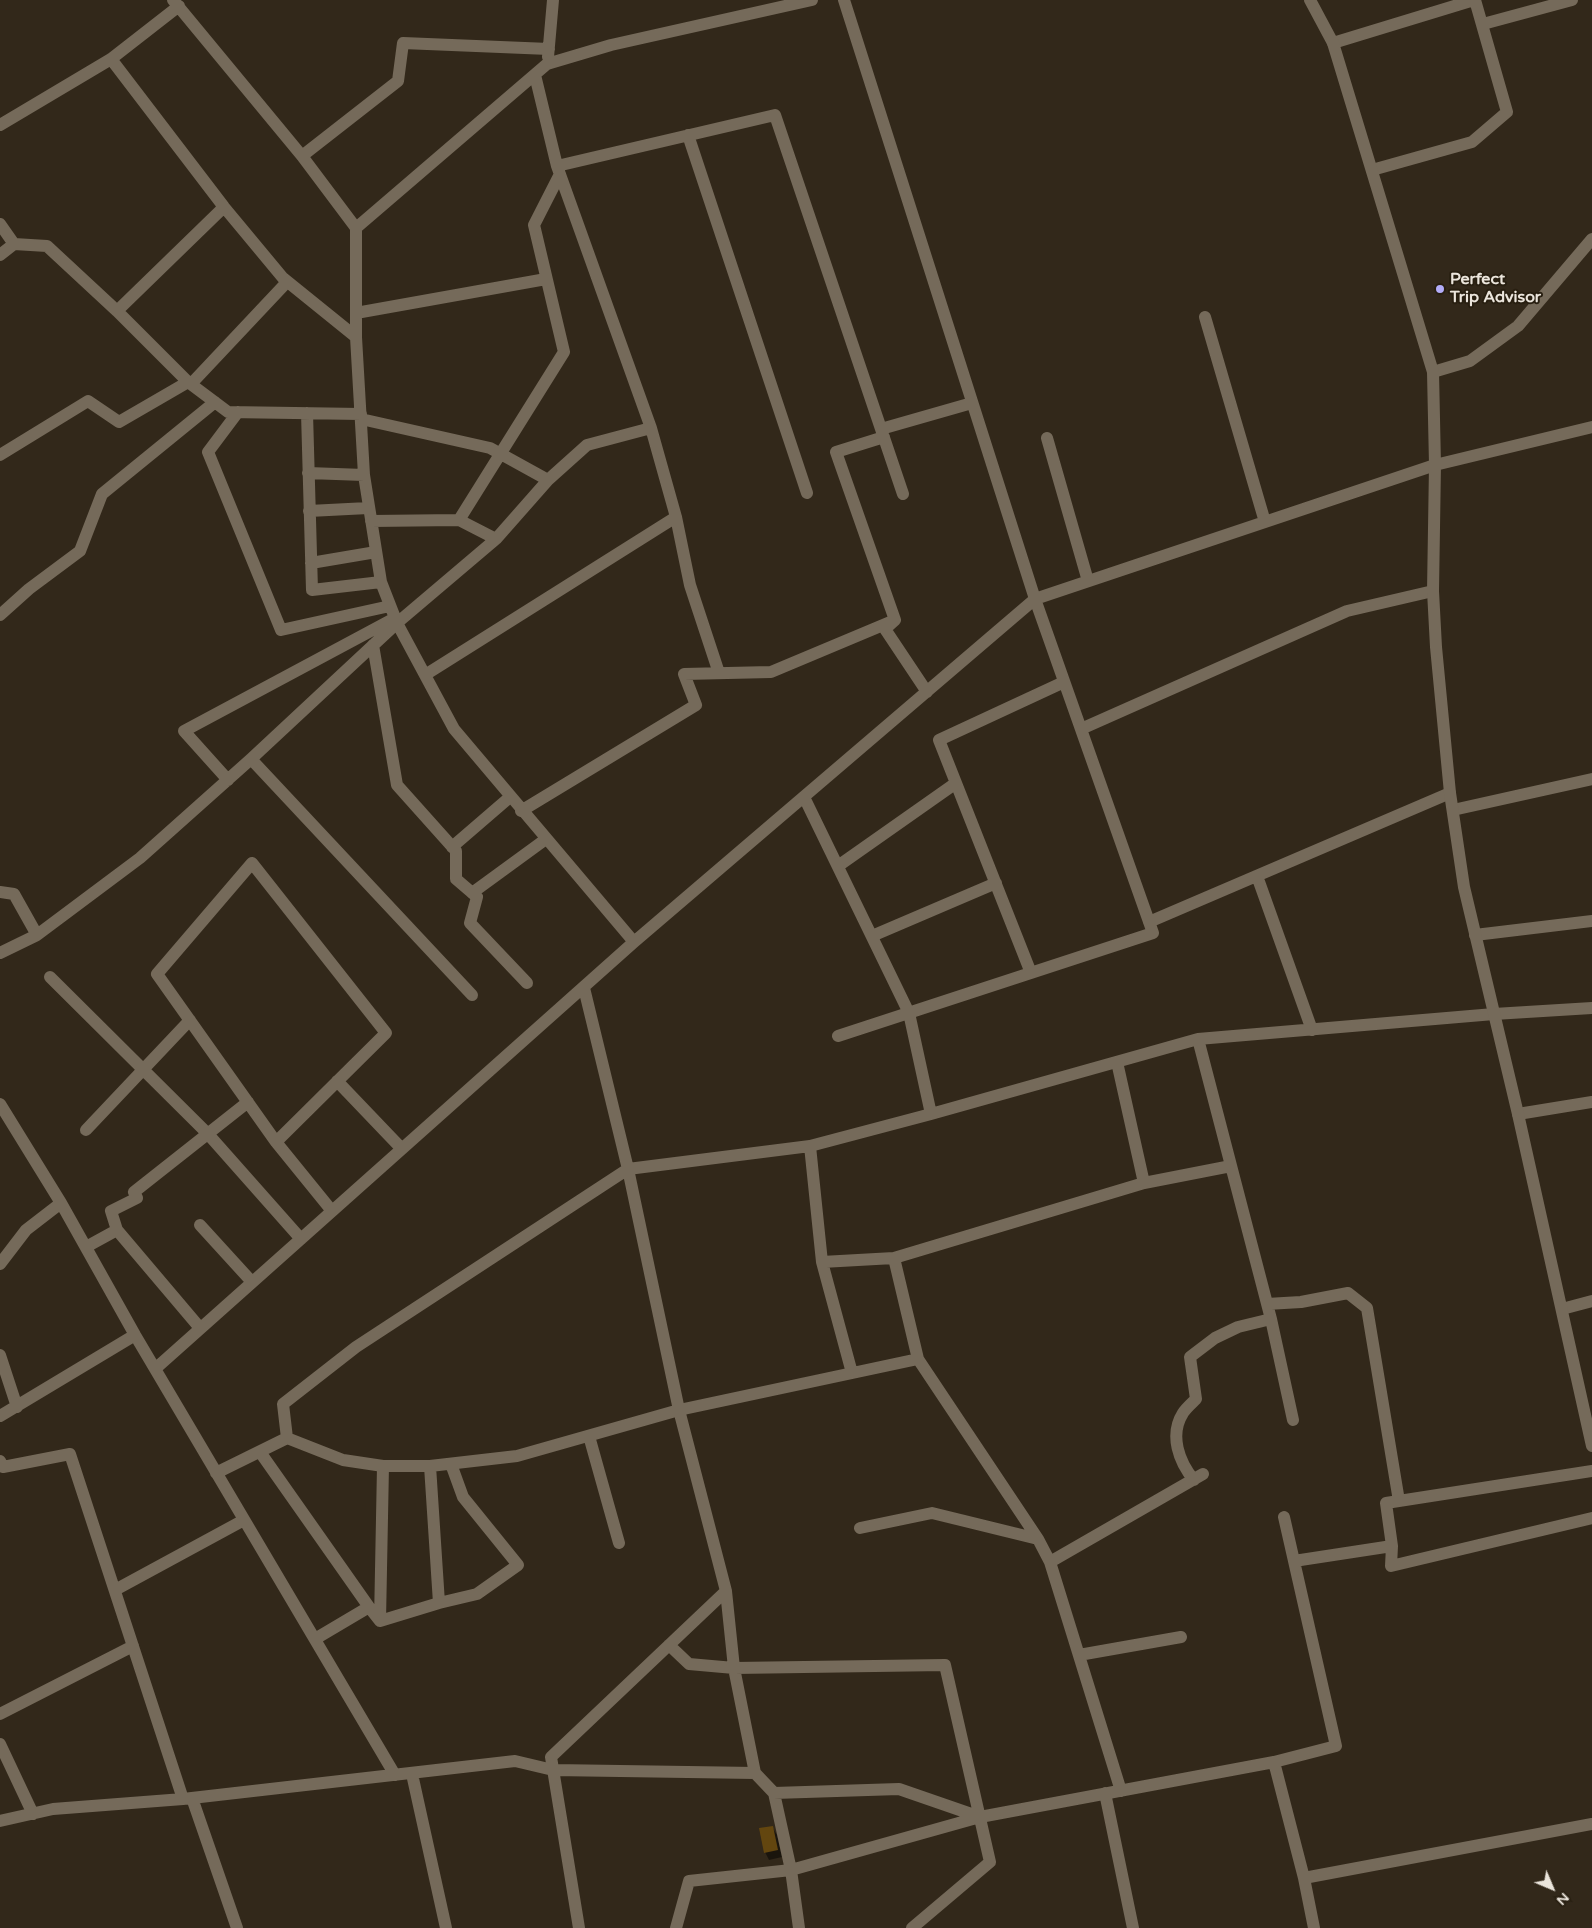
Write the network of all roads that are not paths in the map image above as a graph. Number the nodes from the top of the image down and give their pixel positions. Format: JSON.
{"nodes":[{"id":1,"x":553,"y":0,"type":"edge"},
{"id":2,"x":812,"y":0,"type":"edge"},
{"id":3,"x":844,"y":0,"type":"edge"},
{"id":4,"x":1310,"y":0,"type":"edge"},
{"id":5,"x":1474,"y":0,"type":"edge"},
{"id":6,"x":1572,"y":0,"type":"edge"},
{"id":7,"x":176,"y":3,"type":"edge"},
{"id":8,"x":1483,"y":24,"type":"junction"},
{"id":9,"x":1333,"y":43,"type":"junction"},
{"id":10,"x":548,"y":49,"type":"junction"},
{"id":11,"x":111,"y":59,"type":"junction"},
{"id":12,"x":547,"y":64,"type":"junction"},
{"id":13,"x":535,"y":75,"type":"junction"},
{"id":14,"x":0,"y":124,"type":"edge"},
{"id":15,"x":688,"y":135,"type":"junction"},
{"id":16,"x":302,"y":156,"type":"junction"},
{"id":17,"x":558,"y":170,"type":"junction"},
{"id":18,"x":1372,"y":170,"type":"junction"},
{"id":19,"x":224,"y":207,"type":"junction"},
{"id":20,"x":0,"y":224,"type":"edge"},
{"id":21,"x":356,"y":228,"type":"junction"},
{"id":22,"x":1592,"y":239,"type":"edge"},
{"id":23,"x":14,"y":244,"type":"junction"},
{"id":24,"x":0,"y":255,"type":"edge"},
{"id":25,"x":546,"y":279,"type":"junction"},
{"id":26,"x":288,"y":282,"type":"junction"},
{"id":27,"x":117,"y":312,"type":"junction"},
{"id":28,"x":356,"y":313,"type":"junction"},
{"id":29,"x":1204,"y":317,"type":"dead end"},
{"id":30,"x":356,"y":337,"type":"junction"},
{"id":31,"x":1433,"y":372,"type":"junction"},
{"id":32,"x":189,"y":383,"type":"junction"},
{"id":33,"x":216,"y":402,"type":"junction"},
{"id":34,"x":972,"y":403,"type":"junction"},
{"id":35,"x":238,"y":412,"type":"junction"},
{"id":36,"x":306,"y":413,"type":"junction"},
{"id":37,"x":361,"y":417,"type":"junction"},
{"id":38,"x":1592,"y":427,"type":"edge"},
{"id":39,"x":651,"y":428,"type":"junction"},
{"id":40,"x":882,"y":433,"type":"junction"},
{"id":41,"x":1047,"y":438,"type":"dead end"},
{"id":42,"x":501,"y":454,"type":"junction"},
{"id":43,"x":0,"y":455,"type":"edge"},
{"id":44,"x":1435,"y":465,"type":"junction"},
{"id":45,"x":308,"y":473,"type":"junction"},
{"id":46,"x":364,"y":475,"type":"junction"},
{"id":47,"x":548,"y":480,"type":"junction"},
{"id":48,"x":807,"y":493,"type":"dead end"},
{"id":49,"x":903,"y":494,"type":"dead end"},
{"id":50,"x":309,"y":510,"type":"junction"},
{"id":51,"x":369,"y":514,"type":"junction"},
{"id":52,"x":676,"y":518,"type":"junction"},
{"id":53,"x":459,"y":520,"type":"junction"},
{"id":54,"x":1265,"y":522,"type":"junction"},
{"id":55,"x":496,"y":539,"type":"junction"},
{"id":56,"x":376,"y":552,"type":"junction"},
{"id":57,"x":311,"y":563,"type":"junction"},
{"id":58,"x":1088,"y":581,"type":"junction"},
{"id":59,"x":381,"y":582,"type":"junction"},
{"id":60,"x":1433,"y":591,"type":"junction"},
{"id":61,"x":1035,"y":599,"type":"junction"},
{"id":62,"x":0,"y":615,"type":"edge"},
{"id":63,"x":394,"y":616,"type":"junction"},
{"id":64,"x":895,"y":620,"type":"junction"},
{"id":65,"x":373,"y":645,"type":"junction"},
{"id":66,"x":719,"y":673,"type":"junction"},
{"id":67,"x":425,"y":675,"type":"junction"},
{"id":68,"x":1064,"y":682,"type":"junction"},
{"id":69,"x":927,"y":692,"type":"junction"},
{"id":70,"x":1081,"y":729,"type":"junction"},
{"id":71,"x":251,"y":759,"type":"junction"},
{"id":72,"x":1592,"y":779,"type":"edge"},
{"id":73,"x":228,"y":780,"type":"junction"},
{"id":74,"x":956,"y":783,"type":"junction"},
{"id":75,"x":1450,"y":793,"type":"junction"},
{"id":76,"x":510,"y":797,"type":"junction"},
{"id":77,"x":804,"y":797,"type":"junction"},
{"id":78,"x":521,"y":810,"type":"junction"},
{"id":79,"x":1453,"y":810,"type":"junction"},
{"id":80,"x":546,"y":839,"type":"junction"},
{"id":81,"x":452,"y":847,"type":"junction"},
{"id":82,"x":838,"y":866,"type":"junction"},
{"id":83,"x":1257,"y":876,"type":"junction"},
{"id":84,"x":996,"y":883,"type":"junction"},
{"id":85,"x":0,"y":892,"type":"edge"},
{"id":86,"x":472,"y":893,"type":"junction"},
{"id":87,"x":1592,"y":921,"type":"edge"},
{"id":88,"x":1149,"y":922,"type":"junction"},
{"id":89,"x":37,"y":935,"type":"junction"},
{"id":90,"x":1475,"y":935,"type":"junction"},
{"id":91,"x":872,"y":936,"type":"junction"},
{"id":92,"x":634,"y":942,"type":"junction"},
{"id":93,"x":0,"y":953,"type":"edge"},
{"id":94,"x":1032,"y":973,"type":"junction"},
{"id":95,"x":50,"y":977,"type":"dead end"},
{"id":96,"x":527,"y":983,"type":"dead end"},
{"id":97,"x":584,"y":988,"type":"junction"},
{"id":98,"x":472,"y":995,"type":"dead end"},
{"id":99,"x":1592,"y":1008,"type":"edge"},
{"id":100,"x":909,"y":1013,"type":"junction"},
{"id":101,"x":1494,"y":1014,"type":"junction"},
{"id":102,"x":190,"y":1020,"type":"junction"},
{"id":103,"x":1312,"y":1030,"type":"junction"},
{"id":104,"x":838,"y":1036,"type":"dead end"},
{"id":105,"x":1198,"y":1040,"type":"junction"},
{"id":106,"x":1117,"y":1062,"type":"junction"},
{"id":107,"x":143,"y":1070,"type":"junction"},
{"id":108,"x":337,"y":1081,"type":"junction"},
{"id":109,"x":248,"y":1102,"type":"junction"},
{"id":110,"x":1592,"y":1102,"type":"edge"},
{"id":111,"x":0,"y":1104,"type":"edge"},
{"id":112,"x":931,"y":1114,"type":"junction"},
{"id":113,"x":1518,"y":1114,"type":"junction"},
{"id":114,"x":86,"y":1130,"type":"dead end"},
{"id":115,"x":208,"y":1134,"type":"junction"},
{"id":116,"x":276,"y":1142,"type":"junction"},
{"id":117,"x":810,"y":1146,"type":"junction"},
{"id":118,"x":402,"y":1149,"type":"junction"},
{"id":119,"x":1231,"y":1166,"type":"junction"},
{"id":120,"x":628,"y":1168,"type":"junction"},
{"id":121,"x":1144,"y":1183,"type":"junction"},
{"id":122,"x":61,"y":1203,"type":"junction"},
{"id":123,"x":332,"y":1211,"type":"junction"},
{"id":124,"x":200,"y":1225,"type":"dead end"},
{"id":125,"x":117,"y":1230,"type":"junction"},
{"id":126,"x":301,"y":1239,"type":"junction"},
{"id":127,"x":86,"y":1247,"type":"junction"},
{"id":128,"x":894,"y":1258,"type":"junction"},
{"id":129,"x":822,"y":1262,"type":"junction"},
{"id":130,"x":0,"y":1264,"type":"edge"},
{"id":131,"x":252,"y":1282,"type":"junction"},
{"id":132,"x":1592,"y":1302,"type":"edge"},
{"id":133,"x":1267,"y":1304,"type":"junction"},
{"id":134,"x":1562,"y":1309,"type":"junction"},
{"id":135,"x":1270,"y":1319,"type":"junction"},
{"id":136,"x":200,"y":1328,"type":"junction"},
{"id":137,"x":135,"y":1336,"type":"junction"},
{"id":138,"x":0,"y":1355,"type":"edge"},
{"id":139,"x":918,"y":1359,"type":"junction"},
{"id":140,"x":155,"y":1368,"type":"junction"},
{"id":141,"x":852,"y":1373,"type":"junction"},
{"id":142,"x":6,"y":1392,"type":"edge"},
{"id":143,"x":17,"y":1407,"type":"junction"},
{"id":144,"x":679,"y":1410,"type":"junction"},
{"id":145,"x":0,"y":1416,"type":"edge"},
{"id":146,"x":1293,"y":1420,"type":"dead end"},
{"id":147,"x":589,"y":1436,"type":"junction"},
{"id":148,"x":287,"y":1438,"type":"junction"},
{"id":149,"x":1592,"y":1446,"type":"edge"},
{"id":150,"x":260,"y":1452,"type":"junction"},
{"id":151,"x":0,"y":1461,"type":"edge"},
{"id":152,"x":451,"y":1464,"type":"junction"},
{"id":153,"x":383,"y":1466,"type":"junction"},
{"id":154,"x":430,"y":1466,"type":"junction"},
{"id":155,"x":1592,"y":1471,"type":"edge"},
{"id":156,"x":216,"y":1473,"type":"junction"},
{"id":157,"x":1399,"y":1501,"type":"junction"},
{"id":158,"x":1284,"y":1517,"type":"dead end"},
{"id":159,"x":1592,"y":1518,"type":"edge"},
{"id":160,"x":244,"y":1520,"type":"junction"},
{"id":161,"x":860,"y":1528,"type":"dead end"},
{"id":162,"x":1038,"y":1539,"type":"junction"},
{"id":163,"x":619,"y":1544,"type":"dead end"},
{"id":164,"x":1392,"y":1546,"type":"junction"},
{"id":165,"x":1294,"y":1560,"type":"junction"},
{"id":166,"x":1050,"y":1562,"type":"junction"},
{"id":167,"x":114,"y":1590,"type":"junction"},
{"id":168,"x":726,"y":1590,"type":"junction"},
{"id":169,"x":439,"y":1603,"type":"junction"},
{"id":170,"x":369,"y":1607,"type":"junction"},
{"id":171,"x":380,"y":1621,"type":"junction"},
{"id":172,"x":1181,"y":1637,"type":"dead end"},
{"id":173,"x":315,"y":1639,"type":"junction"},
{"id":174,"x":669,"y":1644,"type":"junction"},
{"id":175,"x":133,"y":1646,"type":"junction"},
{"id":176,"x":1079,"y":1655,"type":"junction"},
{"id":177,"x":734,"y":1668,"type":"junction"},
{"id":178,"x":0,"y":1714,"type":"edge"},
{"id":179,"x":0,"y":1744,"type":"edge"},
{"id":180,"x":1274,"y":1762,"type":"junction"},
{"id":181,"x":554,"y":1770,"type":"junction"},
{"id":182,"x":755,"y":1773,"type":"junction"},
{"id":183,"x":412,"y":1774,"type":"junction"},
{"id":184,"x":395,"y":1775,"type":"junction"},
{"id":185,"x":1121,"y":1791,"type":"junction"},
{"id":186,"x":774,"y":1793,"type":"junction"},
{"id":187,"x":1105,"y":1794,"type":"junction"},
{"id":188,"x":188,"y":1799,"type":"junction"},
{"id":189,"x":33,"y":1814,"type":"junction"},
{"id":190,"x":980,"y":1817,"type":"junction"},
{"id":191,"x":0,"y":1821,"type":"edge"},
{"id":192,"x":1592,"y":1824,"type":"edge"},
{"id":193,"x":791,"y":1870,"type":"junction"},
{"id":194,"x":1304,"y":1878,"type":"junction"},
{"id":195,"x":238,"y":1928,"type":"edge"},
{"id":196,"x":446,"y":1928,"type":"edge"},
{"id":197,"x":579,"y":1928,"type":"edge"},
{"id":198,"x":676,"y":1928,"type":"edge"},
{"id":199,"x":799,"y":1928,"type":"edge"},
{"id":200,"x":912,"y":1928,"type":"edge"},
{"id":201,"x":1133,"y":1928,"type":"edge"},
{"id":202,"x":1314,"y":1928,"type":"edge"}],
"edges":[{"from":1,"to":10,"type":"street"},
{"from":2,"to":12,"type":"street"},
{"from":3,"to":34,"type":"street"},
{"from":4,"to":9,"type":"street"},
{"from":5,"to":8,"type":"street"},
{"from":5,"to":9,"type":"street"},
{"from":6,"to":8,"type":"street"},
{"from":7,"to":11,"type":"street"},
{"from":7,"to":16,"type":"street"},
{"from":8,"to":18,"type":"street"},
{"from":9,"to":18,"type":"street"},
{"from":10,"to":12,"type":"street"},
{"from":10,"to":16,"type":"street"},
{"from":11,"to":14,"type":"street"},
{"from":11,"to":19,"type":"street"},
{"from":12,"to":13,"type":"street"},
{"from":13,"to":17,"type":"street"},
{"from":13,"to":21,"type":"street"},
{"from":15,"to":17,"type":"street"},
{"from":15,"to":40,"type":"street"},
{"from":15,"to":48,"type":"street"},
{"from":16,"to":21,"type":"street"},
{"from":17,"to":25,"type":"street"},
{"from":17,"to":39,"type":"street"},
{"from":18,"to":31,"type":"street"},
{"from":19,"to":26,"type":"street"},
{"from":19,"to":27,"type":"street"},
{"from":20,"to":23,"type":"street"},
{"from":21,"to":28,"type":"street"},
{"from":22,"to":31,"type":"street"},
{"from":23,"to":24,"type":"street"},
{"from":23,"to":27,"type":"street"},
{"from":25,"to":28,"type":"street"},
{"from":25,"to":42,"type":"street"},
{"from":26,"to":30,"type":"street"},
{"from":26,"to":32,"type":"street"},
{"from":27,"to":32,"type":"street"},
{"from":28,"to":30,"type":"street"},
{"from":29,"to":54,"type":"street"},
{"from":30,"to":37,"type":"street"},
{"from":31,"to":44,"type":"street"},
{"from":32,"to":33,"type":"street"},
{"from":32,"to":43,"type":"street"},
{"from":33,"to":35,"type":"street"},
{"from":33,"to":62,"type":"street"},
{"from":34,"to":40,"type":"street"},
{"from":34,"to":61,"type":"street"},
{"from":35,"to":36,"type":"street"},
{"from":35,"to":63,"type":"street"},
{"from":36,"to":37,"type":"street"},
{"from":36,"to":45,"type":"street"},
{"from":37,"to":42,"type":"street"},
{"from":37,"to":46,"type":"street"},
{"from":38,"to":44,"type":"street"},
{"from":39,"to":47,"type":"street"},
{"from":39,"to":52,"type":"street"},
{"from":40,"to":49,"type":"street"},
{"from":40,"to":64,"type":"street"},
{"from":41,"to":58,"type":"street"},
{"from":42,"to":47,"type":"street"},
{"from":42,"to":53,"type":"street"},
{"from":44,"to":54,"type":"street"},
{"from":44,"to":60,"type":"street"},
{"from":45,"to":46,"type":"street"},
{"from":45,"to":50,"type":"street"},
{"from":46,"to":51,"type":"street"},
{"from":47,"to":55,"type":"street"},
{"from":50,"to":51,"type":"street"},
{"from":50,"to":57,"type":"street"},
{"from":51,"to":53,"type":"street"},
{"from":51,"to":56,"type":"street"},
{"from":52,"to":66,"type":"street"},
{"from":52,"to":67,"type":"street"},
{"from":53,"to":55,"type":"street"},
{"from":54,"to":58,"type":"street"},
{"from":55,"to":63,"type":"street"},
{"from":56,"to":57,"type":"street"},
{"from":56,"to":59,"type":"street"},
{"from":57,"to":59,"type":"street"},
{"from":58,"to":61,"type":"street"},
{"from":59,"to":63,"type":"street"},
{"from":60,"to":70,"type":"street"},
{"from":60,"to":75,"type":"street"},
{"from":61,"to":68,"type":"street"},
{"from":61,"to":69,"type":"street"},
{"from":63,"to":65,"type":"street"},
{"from":63,"to":67,"type":"street"},
{"from":63,"to":73,"type":"street"},
{"from":64,"to":66,"type":"street"},
{"from":64,"to":69,"type":"street"},
{"from":65,"to":71,"type":"street"},
{"from":65,"to":81,"type":"street"},
{"from":66,"to":78,"type":"street"},
{"from":67,"to":76,"type":"street"},
{"from":68,"to":70,"type":"street"},
{"from":68,"to":74,"type":"street"},
{"from":69,"to":77,"type":"street"},
{"from":70,"to":88,"type":"street"},
{"from":71,"to":73,"type":"street"},
{"from":71,"to":98,"type":"street"},
{"from":72,"to":79,"type":"street"},
{"from":73,"to":89,"type":"street"},
{"from":74,"to":82,"type":"street"},
{"from":74,"to":84,"type":"street"},
{"from":75,"to":79,"type":"street"},
{"from":75,"to":83,"type":"street"},
{"from":76,"to":78,"type":"street"},
{"from":76,"to":81,"type":"street"},
{"from":77,"to":82,"type":"street"},
{"from":77,"to":92,"type":"street"},
{"from":78,"to":80,"type":"street"},
{"from":79,"to":90,"type":"street"},
{"from":80,"to":86,"type":"street"},
{"from":80,"to":92,"type":"street"},
{"from":81,"to":86,"type":"street"},
{"from":82,"to":91,"type":"street"},
{"from":83,"to":88,"type":"street"},
{"from":83,"to":103,"type":"street"},
{"from":84,"to":91,"type":"street"},
{"from":84,"to":94,"type":"street"},
{"from":85,"to":89,"type":"street"},
{"from":86,"to":96,"type":"street"},
{"from":87,"to":90,"type":"street"},
{"from":88,"to":94,"type":"street"},
{"from":89,"to":93,"type":"street"},
{"from":90,"to":101,"type":"street"},
{"from":91,"to":100,"type":"street"},
{"from":92,"to":97,"type":"street"},
{"from":94,"to":100,"type":"street"},
{"from":95,"to":107,"type":"street"},
{"from":97,"to":118,"type":"street"},
{"from":97,"to":120,"type":"street"},
{"from":99,"to":101,"type":"street"},
{"from":100,"to":104,"type":"street"},
{"from":100,"to":112,"type":"street"},
{"from":101,"to":103,"type":"street"},
{"from":101,"to":113,"type":"street"},
{"from":102,"to":107,"type":"street"},
{"from":102,"to":108,"type":"street"},
{"from":102,"to":109,"type":"street"},
{"from":103,"to":105,"type":"street"},
{"from":105,"to":106,"type":"street"},
{"from":105,"to":119,"type":"street"},
{"from":106,"to":112,"type":"street"},
{"from":106,"to":121,"type":"street"},
{"from":107,"to":114,"type":"street"},
{"from":107,"to":115,"type":"street"},
{"from":108,"to":116,"type":"street"},
{"from":108,"to":118,"type":"street"},
{"from":109,"to":115,"type":"street"},
{"from":109,"to":116,"type":"street"},
{"from":110,"to":113,"type":"street"},
{"from":111,"to":122,"type":"street"},
{"from":112,"to":117,"type":"street"},
{"from":113,"to":134,"type":"street"},
{"from":115,"to":125,"type":"street"},
{"from":115,"to":126,"type":"street"},
{"from":116,"to":123,"type":"street"},
{"from":117,"to":120,"type":"street"},
{"from":117,"to":129,"type":"street"},
{"from":118,"to":123,"type":"street"},
{"from":119,"to":121,"type":"street"},
{"from":119,"to":133,"type":"street"},
{"from":120,"to":144,"type":"street"},
{"from":120,"to":148,"type":"street"},
{"from":121,"to":128,"type":"street"},
{"from":122,"to":127,"type":"street"},
{"from":122,"to":130,"type":"street"},
{"from":123,"to":126,"type":"street"},
{"from":124,"to":131,"type":"street"},
{"from":125,"to":127,"type":"street"},
{"from":125,"to":136,"type":"street"},
{"from":126,"to":131,"type":"street"},
{"from":127,"to":137,"type":"street"},
{"from":128,"to":129,"type":"street"},
{"from":128,"to":139,"type":"street"},
{"from":129,"to":141,"type":"street"},
{"from":131,"to":136,"type":"street"},
{"from":132,"to":134,"type":"street"},
{"from":133,"to":135,"type":"street"},
{"from":133,"to":157,"type":"street"},
{"from":134,"to":149,"type":"street"},
{"from":135,"to":146,"type":"street"},
{"from":135,"to":166,"type":"street"},
{"from":136,"to":140,"type":"street"},
{"from":137,"to":140,"type":"street"},
{"from":137,"to":143,"type":"street"},
{"from":138,"to":142,"type":"street"},
{"from":139,"to":141,"type":"street"},
{"from":139,"to":162,"type":"street"},
{"from":140,"to":156,"type":"street"},
{"from":141,"to":144,"type":"street"},
{"from":142,"to":143,"type":"street"},
{"from":143,"to":145,"type":"street"},
{"from":144,"to":147,"type":"street"},
{"from":144,"to":168,"type":"street"},
{"from":147,"to":152,"type":"street"},
{"from":147,"to":163,"type":"street"},
{"from":148,"to":150,"type":"street"},
{"from":148,"to":153,"type":"street"},
{"from":150,"to":156,"type":"street"},
{"from":150,"to":170,"type":"street"},
{"from":151,"to":167,"type":"street"},
{"from":152,"to":154,"type":"street"},
{"from":152,"to":169,"type":"street"},
{"from":153,"to":154,"type":"street"},
{"from":153,"to":171,"type":"street"},
{"from":154,"to":169,"type":"street"},
{"from":155,"to":157,"type":"street"},
{"from":156,"to":160,"type":"street"},
{"from":157,"to":164,"type":"street"},
{"from":158,"to":165,"type":"street"},
{"from":159,"to":164,"type":"street"},
{"from":160,"to":167,"type":"street"},
{"from":160,"to":173,"type":"street"},
{"from":161,"to":162,"type":"street"},
{"from":162,"to":166,"type":"street"},
{"from":164,"to":165,"type":"street"},
{"from":165,"to":180,"type":"street"},
{"from":166,"to":176,"type":"street"},
{"from":167,"to":175,"type":"street"},
{"from":168,"to":174,"type":"street"},
{"from":168,"to":177,"type":"street"},
{"from":169,"to":171,"type":"street"},
{"from":170,"to":171,"type":"street"},
{"from":170,"to":173,"type":"street"},
{"from":172,"to":176,"type":"street"},
{"from":173,"to":184,"type":"street"},
{"from":174,"to":177,"type":"street"},
{"from":174,"to":181,"type":"street"},
{"from":175,"to":178,"type":"street"},
{"from":175,"to":188,"type":"street"},
{"from":176,"to":185,"type":"street"},
{"from":177,"to":182,"type":"street"},
{"from":177,"to":190,"type":"street"},
{"from":179,"to":189,"type":"street"},
{"from":180,"to":185,"type":"street"},
{"from":180,"to":194,"type":"street"},
{"from":181,"to":182,"type":"street"},
{"from":181,"to":183,"type":"street"},
{"from":181,"to":197,"type":"street"},
{"from":182,"to":186,"type":"street"},
{"from":183,"to":184,"type":"street"},
{"from":183,"to":196,"type":"street"},
{"from":184,"to":188,"type":"street"},
{"from":185,"to":187,"type":"street"},
{"from":186,"to":190,"type":"street"},
{"from":186,"to":193,"type":"street"},
{"from":187,"to":190,"type":"street"},
{"from":187,"to":201,"type":"street"},
{"from":188,"to":189,"type":"street"},
{"from":188,"to":195,"type":"street"},
{"from":189,"to":191,"type":"street"},
{"from":190,"to":193,"type":"street"},
{"from":190,"to":200,"type":"street"},
{"from":192,"to":194,"type":"street"},
{"from":193,"to":198,"type":"street"},
{"from":193,"to":199,"type":"street"},
{"from":194,"to":202,"type":"street"}]}
